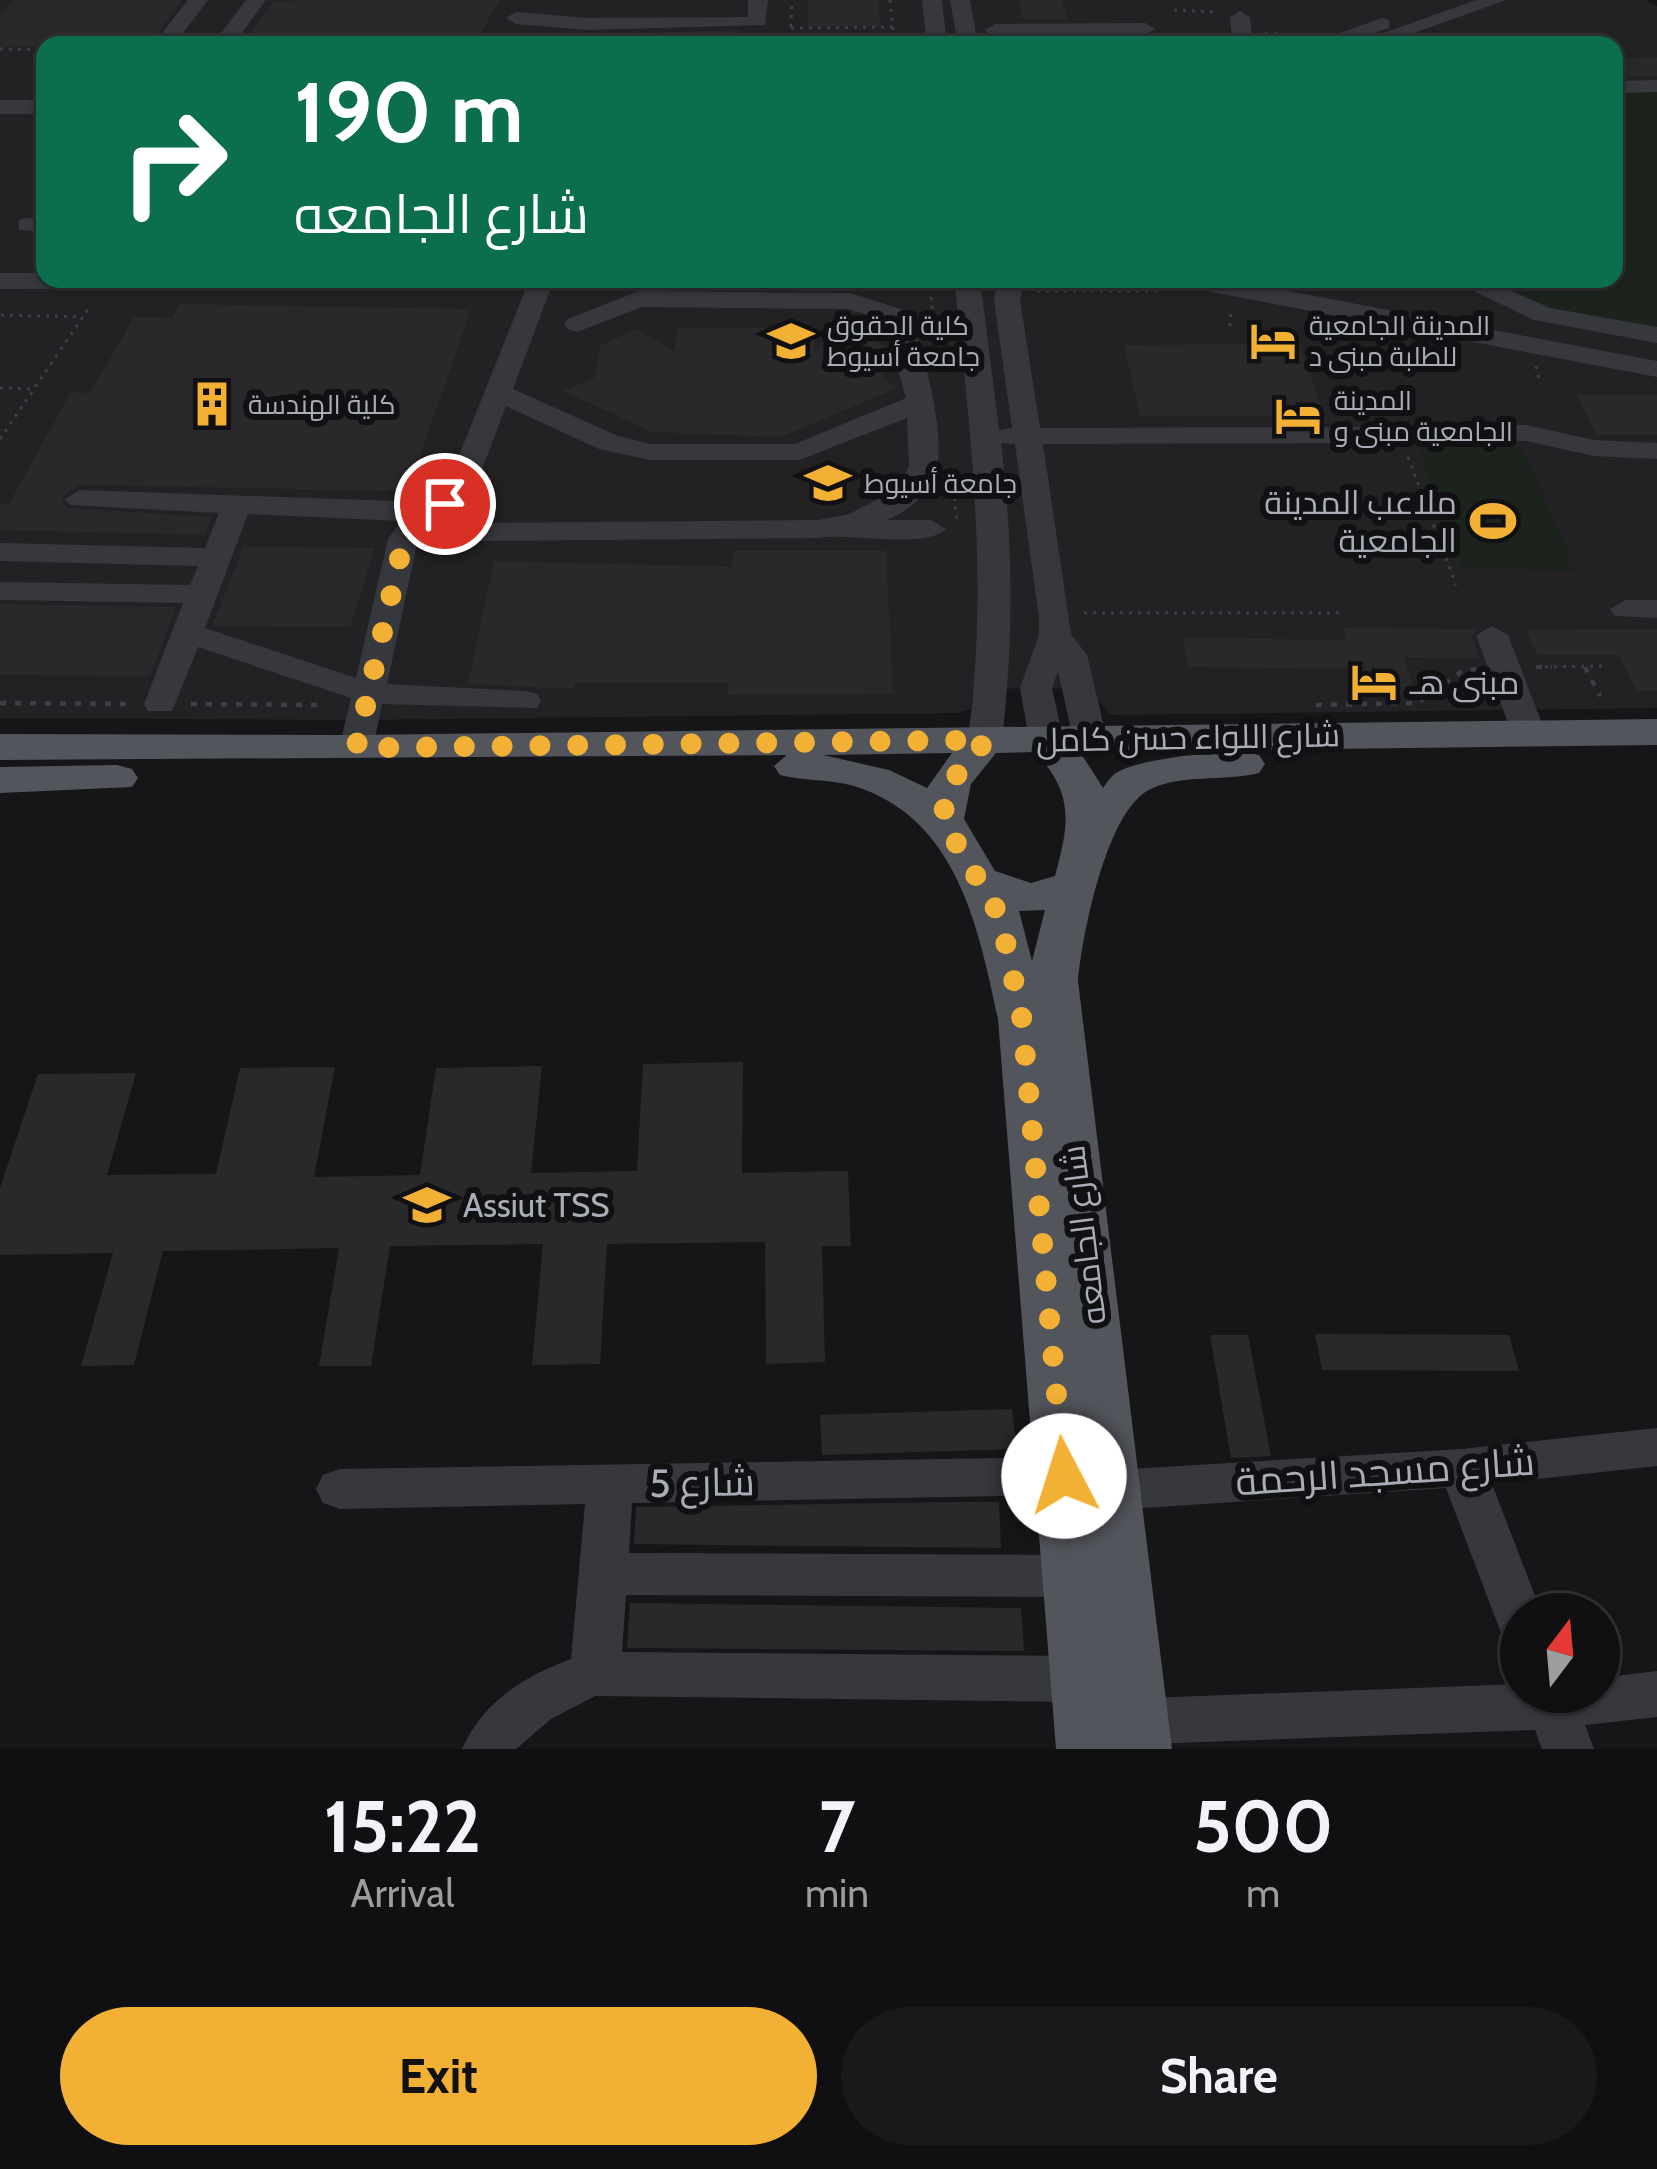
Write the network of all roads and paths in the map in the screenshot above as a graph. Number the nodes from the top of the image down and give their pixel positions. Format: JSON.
{"nodes":[{"id":1,"x":198,"y":0,"type":"edge"},
{"id":2,"x":256,"y":0,"type":"edge"},
{"id":3,"x":758,"y":0,"type":"edge"},
{"id":4,"x":792,"y":0,"type":"edge"},
{"id":5,"x":890,"y":0,"type":"edge"},
{"id":6,"x":932,"y":0,"type":"edge"},
{"id":7,"x":960,"y":0,"type":"edge"},
{"id":8,"x":1143,"y":0,"type":"edge"},
{"id":9,"x":1451,"y":0,"type":"edge"},
{"id":10,"x":1496,"y":0,"type":"edge"},
{"id":11,"x":521,"y":9,"type":"edge"},
{"id":12,"x":1240,"y":17,"type":"dead end"},
{"id":13,"x":892,"y":27,"type":"junction"},
{"id":14,"x":791,"y":28,"type":"junction"},
{"id":15,"x":995,"y":30,"type":"edge"},
{"id":16,"x":1350,"y":32,"type":"edge"},
{"id":17,"x":170,"y":36,"type":"edge"},
{"id":18,"x":229,"y":36,"type":"edge"},
{"id":19,"x":507,"y":36,"type":"edge"},
{"id":20,"x":791,"y":36,"type":"edge"},
{"id":21,"x":893,"y":36,"type":"edge"},
{"id":22,"x":936,"y":36,"type":"edge"},
{"id":23,"x":966,"y":36,"type":"edge"},
{"id":24,"x":1067,"y":36,"type":"edge"},
{"id":25,"x":1144,"y":36,"type":"edge"},
{"id":26,"x":1242,"y":36,"type":"edge"},
{"id":27,"x":0,"y":49,"type":"edge"},
{"id":28,"x":36,"y":50,"type":"edge"},
{"id":29,"x":1657,"y":86,"type":"edge"},
{"id":30,"x":1623,"y":87,"type":"edge"},
{"id":31,"x":0,"y":96,"type":"edge"},
{"id":32,"x":36,"y":96,"type":"edge"},
{"id":33,"x":0,"y":107,"type":"edge"},
{"id":34,"x":36,"y":107,"type":"edge"},
{"id":35,"x":0,"y":255,"type":"edge"},
{"id":36,"x":0,"y":264,"type":"edge"},
{"id":37,"x":36,"y":267,"type":"edge"},
{"id":38,"x":36,"y":270,"type":"edge"},
{"id":39,"x":36,"y":277,"type":"edge"},
{"id":40,"x":102,"y":288,"type":"edge"},
{"id":41,"x":538,"y":288,"type":"edge"},
{"id":42,"x":930,"y":288,"type":"edge"},
{"id":43,"x":964,"y":288,"type":"edge"},
{"id":44,"x":1018,"y":288,"type":"edge"},
{"id":45,"x":1232,"y":288,"type":"edge"},
{"id":46,"x":1480,"y":288,"type":"edge"},
{"id":47,"x":639,"y":289,"type":"edge"},
{"id":48,"x":6,"y":290,"type":"edge"},
{"id":49,"x":824,"y":290,"type":"edge"},
{"id":50,"x":1234,"y":303,"type":"dead end"},
{"id":51,"x":1,"y":315,"type":"edge"},
{"id":52,"x":83,"y":316,"type":"junction"},
{"id":53,"x":577,"y":324,"type":"dead end"},
{"id":54,"x":1230,"y":326,"type":"dead end"},
{"id":55,"x":1593,"y":327,"type":"junction"},
{"id":56,"x":1657,"y":335,"type":"edge"},
{"id":57,"x":937,"y":348,"type":"dead end"},
{"id":58,"x":1578,"y":354,"type":"junction"},
{"id":59,"x":1537,"y":360,"type":"dead end"},
{"id":60,"x":1657,"y":369,"type":"edge"},
{"id":61,"x":1540,"y":384,"type":"dead end"},
{"id":62,"x":498,"y":385,"type":"junction"},
{"id":63,"x":0,"y":388,"type":"edge"},
{"id":64,"x":34,"y":389,"type":"junction"},
{"id":65,"x":920,"y":396,"type":"junction"},
{"id":66,"x":1432,"y":433,"type":"dead end"},
{"id":67,"x":1398,"y":435,"type":"joint"},
{"id":68,"x":986,"y":436,"type":"junction"},
{"id":69,"x":1027,"y":436,"type":"junction"},
{"id":70,"x":0,"y":440,"type":"edge"},
{"id":71,"x":1657,"y":451,"type":"edge"},
{"id":72,"x":950,"y":464,"type":"dead end"},
{"id":73,"x":80,"y":499,"type":"dead end"},
{"id":74,"x":237,"y":503,"type":"junction"},
{"id":75,"x":424,"y":515,"type":"junction"},
{"id":76,"x":818,"y":529,"type":"junction"},
{"id":77,"x":945,"y":531,"type":"joint"},
{"id":78,"x":993,"y":545,"type":"junction"},
{"id":79,"x":1042,"y":545,"type":"junction"},
{"id":80,"x":0,"y":552,"type":"edge"},
{"id":81,"x":216,"y":557,"type":"junction"},
{"id":82,"x":1456,"y":585,"type":"dead end"},
{"id":83,"x":0,"y":591,"type":"edge"},
{"id":84,"x":202,"y":594,"type":"junction"},
{"id":85,"x":1339,"y":613,"type":"dead end"},
{"id":86,"x":188,"y":633,"type":"junction"},
{"id":87,"x":1492,"y":635,"type":"dead end"},
{"id":88,"x":1051,"y":636,"type":"junction"},
{"id":89,"x":994,"y":658,"type":"junction"},
{"id":90,"x":1585,"y":666,"type":"junction"},
{"id":91,"x":1602,"y":666,"type":"dead end"},
{"id":92,"x":1504,"y":668,"type":"junction"},
{"id":93,"x":368,"y":693,"type":"junction"},
{"id":94,"x":1600,"y":696,"type":"dead end"},
{"id":95,"x":525,"y":701,"type":"dead end"},
{"id":96,"x":160,"y":704,"type":"dead end"},
{"id":97,"x":1316,"y":705,"type":"dead end"},
{"id":98,"x":1657,"y":732,"type":"edge"},
{"id":99,"x":1529,"y":734,"type":"junction"},
{"id":100,"x":1068,"y":739,"type":"junction"},
{"id":101,"x":986,"y":740,"type":"junction"},
{"id":102,"x":0,"y":747,"type":"edge"},
{"id":103,"x":356,"y":748,"type":"junction"},
{"id":104,"x":1657,"y":758,"type":"edge"},
{"id":105,"x":0,"y":780,"type":"edge"},
{"id":106,"x":942,"y":819,"type":"junction"},
{"id":107,"x":1090,"y":829,"type":"junction"},
{"id":108,"x":1079,"y":881,"type":"junction"},
{"id":109,"x":981,"y":882,"type":"junction"},
{"id":110,"x":1033,"y":949,"type":"junction"},
{"id":111,"x":1657,"y":1447,"type":"edge"},
{"id":112,"x":1462,"y":1468,"type":"junction"},
{"id":113,"x":1088,"y":1483,"type":"junction"},
{"id":114,"x":610,"y":1484,"type":"junction"},
{"id":115,"x":340,"y":1489,"type":"dead end"},
{"id":116,"x":604,"y":1574,"type":"junction"},
{"id":117,"x":1072,"y":1576,"type":"junction"},
{"id":118,"x":1510,"y":1593,"type":"edge"},
{"id":119,"x":595,"y":1674,"type":"junction"},
{"id":120,"x":1657,"y":1694,"type":"edge"},
{"id":121,"x":1556,"y":1716,"type":"edge"},
{"id":122,"x":1106,"y":1725,"type":"edge"},
{"id":123,"x":488,"y":1749,"type":"edge"}],
"edges":[{"from":1,"to":17,"type":"street"},
{"from":2,"to":18,"type":"street"},
{"from":3,"to":11,"type":"street"},
{"from":4,"to":14,"type":"path"},
{"from":5,"to":13,"type":"path"},
{"from":6,"to":22,"type":"street"},
{"from":7,"to":23,"type":"street"},
{"from":8,"to":25,"type":"street"},
{"from":9,"to":16,"type":"street"},
{"from":10,"to":16,"type":"street"},
{"from":11,"to":19,"type":"street"},
{"from":12,"to":26,"type":"street"},
{"from":13,"to":14,"type":"path"},
{"from":13,"to":21,"type":"path"},
{"from":14,"to":20,"type":"path"},
{"from":15,"to":24,"type":"street"},
{"from":27,"to":28,"type":"path"},
{"from":29,"to":30,"type":"street"},
{"from":31,"to":32,"type":"street"},
{"from":33,"to":34,"type":"street"},
{"from":35,"to":37,"type":"street"},
{"from":36,"to":38,"type":"street"},
{"from":39,"to":48,"type":"street"},
{"from":40,"to":52,"type":"path"},
{"from":41,"to":62,"type":"street"},
{"from":42,"to":57,"type":"path"},
{"from":43,"to":68,"type":"street"},
{"from":44,"to":69,"type":"street"},
{"from":45,"to":58,"type":"street"},
{"from":46,"to":55,"type":"street"},
{"from":47,"to":49,"type":"street"},
{"from":47,"to":53,"type":"street"},
{"from":48,"to":51,"type":"path"},
{"from":49,"to":65,"type":"street"},
{"from":50,"to":54,"type":"path"},
{"from":51,"to":52,"type":"path"},
{"from":52,"to":64,"type":"path"},
{"from":55,"to":56,"type":"street"},
{"from":55,"to":58,"type":"street"},
{"from":58,"to":60,"type":"street"},
{"from":59,"to":61,"type":"path"},
{"from":62,"to":65,"type":"street"},
{"from":62,"to":75,"type":"street"},
{"from":63,"to":64,"type":"path"},
{"from":64,"to":70,"type":"path"},
{"from":65,"to":76,"type":"street"},
{"from":66,"to":71,"type":"street"},
{"from":67,"to":69,"type":"street"},
{"from":67,"to":82,"type":"path"},
{"from":68,"to":69,"type":"street"},
{"from":68,"to":78,"type":"street"},
{"from":69,"to":79,"type":"street"},
{"from":72,"to":77,"type":"path"},
{"from":73,"to":74,"type":"street"},
{"from":74,"to":75,"type":"street"},
{"from":74,"to":81,"type":"street"},
{"from":75,"to":76,"type":"street"},
{"from":75,"to":93,"type":"street"},
{"from":76,"to":77,"type":"street"},
{"from":78,"to":79,"type":"street"},
{"from":78,"to":89,"type":"street"},
{"from":79,"to":88,"type":"street"},
{"from":80,"to":81,"type":"street"},
{"from":81,"to":84,"type":"street"},
{"from":83,"to":84,"type":"street"},
{"from":84,"to":86,"type":"street"},
{"from":85,"to":88,"type":"path"},
{"from":86,"to":93,"type":"street"},
{"from":86,"to":96,"type":"street"},
{"from":87,"to":92,"type":"street"},
{"from":88,"to":89,"type":"street"},
{"from":88,"to":100,"type":"street"},
{"from":89,"to":101,"type":"street"},
{"from":90,"to":91,"type":"path"},
{"from":90,"to":92,"type":"path"},
{"from":90,"to":94,"type":"path"},
{"from":92,"to":97,"type":"path"},
{"from":92,"to":99,"type":"street"},
{"from":93,"to":95,"type":"street"},
{"from":93,"to":103,"type":"street"},
{"from":98,"to":99,"type":"main road","name":"شارع اللواء حسن كامل"},
{"from":99,"to":100,"type":"main road","name":"شارع اللواء حسن كامل"},
{"from":100,"to":101,"type":"main road","name":"شارع اللواء حسن كامل"},
{"from":100,"to":107,"type":"main road","name":"شارع الجامعه"},
{"from":101,"to":103,"type":"main road","name":"شارع اللواء حسن كامل"},
{"from":101,"to":106,"type":"main road"},
{"from":102,"to":103,"type":"main road","name":"شارع اللواء حسن كامل"},
{"from":104,"to":107,"type":"main road","name":"شارع اللواء حسن كامل"},
{"from":105,"to":106,"type":"main road"},
{"from":106,"to":109,"type":"main road","name":"شارع الجامعه"},
{"from":107,"to":108,"type":"main road","name":"شارع الجامعه"},
{"from":108,"to":109,"type":"main road"},
{"from":108,"to":110,"type":"main road","name":"شارع الجامعه"},
{"from":109,"to":110,"type":"main road","name":"شارع الجامعه"},
{"from":110,"to":113,"type":"main road","name":"شارع الجامعه"},
{"from":111,"to":112,"type":"street","name":"شارع مسجد الرحمة"},
{"from":112,"to":113,"type":"street","name":"شارع مسجد الرحمة"},
{"from":112,"to":118,"type":"street"},
{"from":113,"to":114,"type":"street","name":"شارع 5"},
{"from":113,"to":117,"type":"main road","name":"شارع الجامعه"},
{"from":113,"to":122,"type":"main road","name":"شارع الجامعه"},
{"from":114,"to":115,"type":"street","name":"شارع 5"},
{"from":114,"to":116,"type":"street"},
{"from":116,"to":117,"type":"street"},
{"from":116,"to":119,"type":"street"},
{"from":117,"to":122,"type":"main road","name":"شارع الجامعه"},
{"from":119,"to":122,"type":"street"},
{"from":119,"to":123,"type":"street"},
{"from":120,"to":121,"type":"street"},
{"from":121,"to":122,"type":"street"}]}
